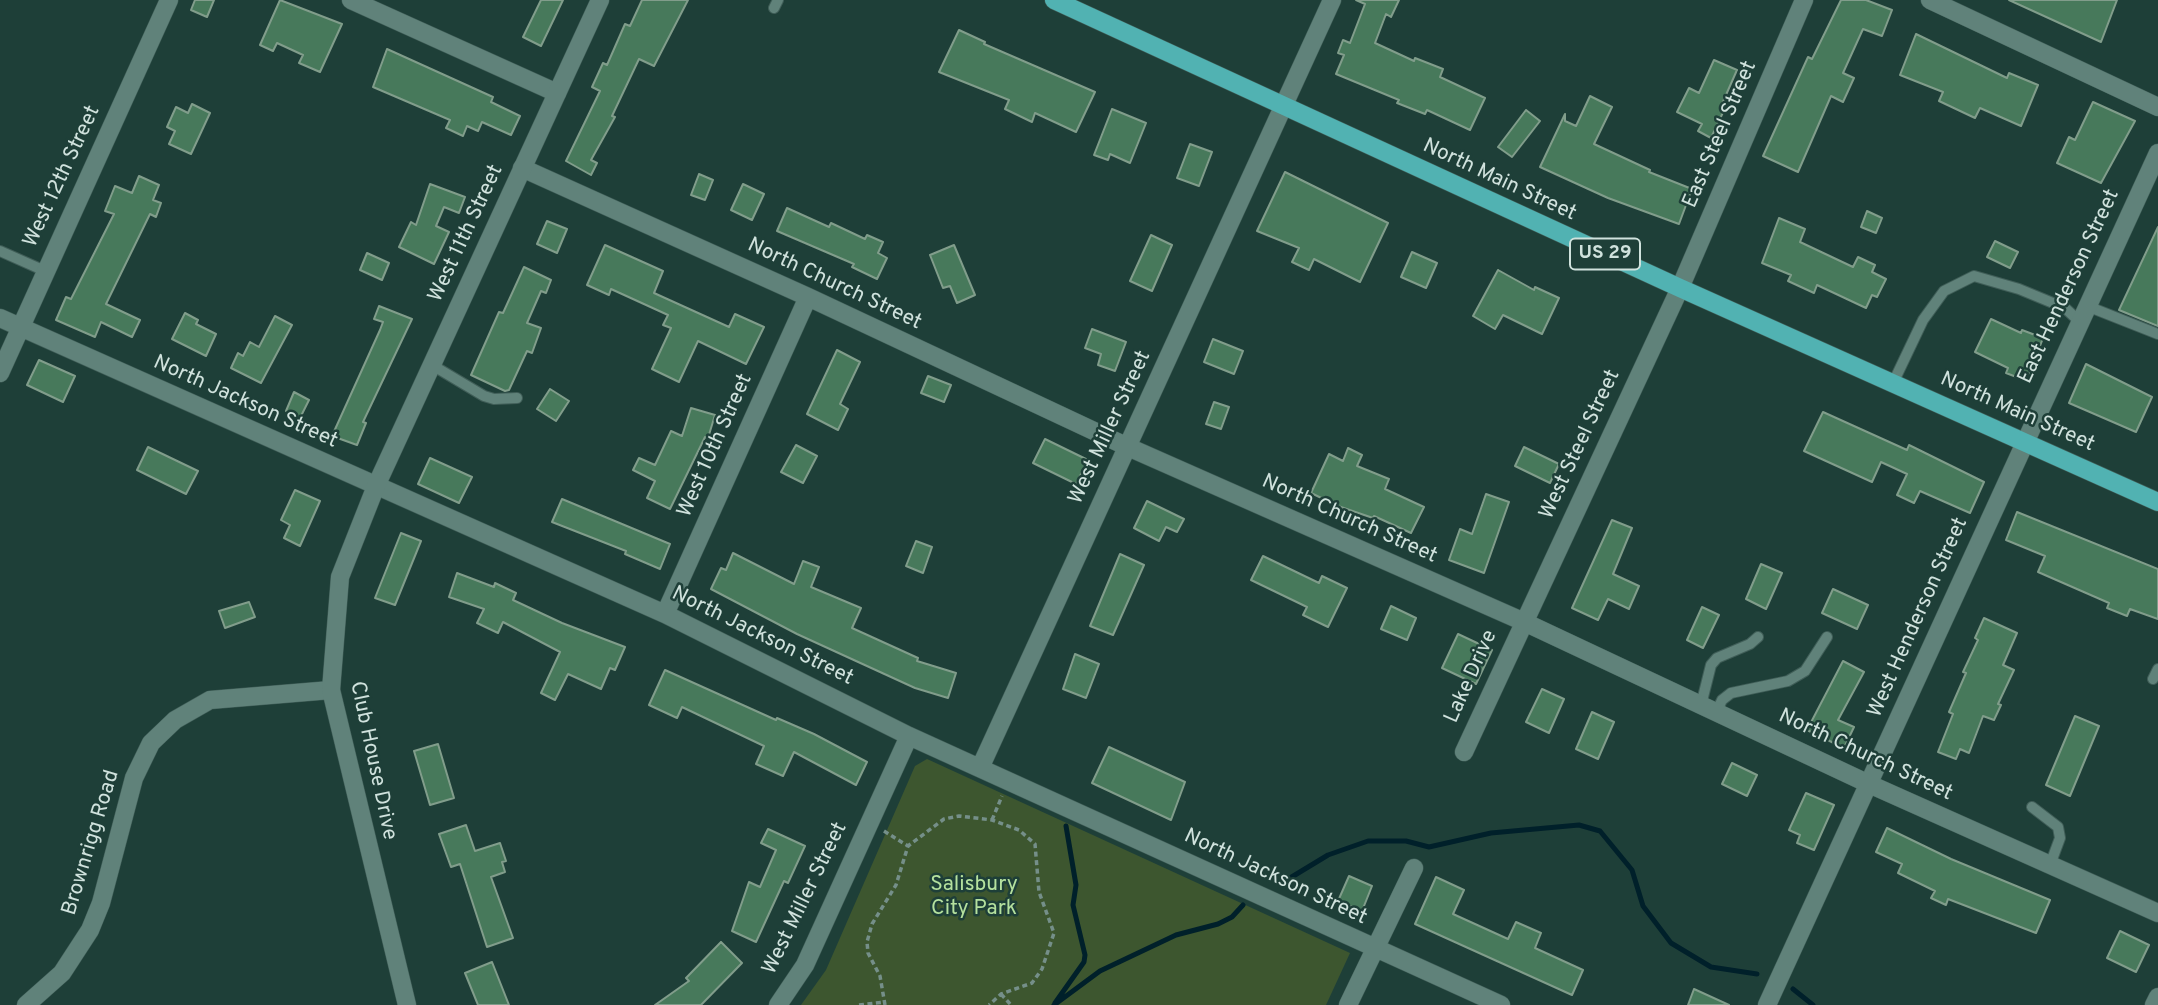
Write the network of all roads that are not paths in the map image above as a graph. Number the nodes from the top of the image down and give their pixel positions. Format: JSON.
{"nodes":[{"id":1,"x":169,"y":0,"type":"edge"},
{"id":2,"x":351,"y":0,"type":"edge"},
{"id":3,"x":600,"y":0,"type":"edge"},
{"id":4,"x":1054,"y":0,"type":"edge"},
{"id":5,"x":1332,"y":0,"type":"edge"},
{"id":6,"x":1804,"y":0,"type":"edge"},
{"id":7,"x":1930,"y":0,"type":"edge"},
{"id":8,"x":557,"y":93,"type":"junction"},
{"id":9,"x":1283,"y":107,"type":"junction"},
{"id":10,"x":2158,"y":107,"type":"edge"},
{"id":11,"x":2158,"y":153,"type":"edge"},
{"id":12,"x":522,"y":168,"type":"junction"},
{"id":13,"x":0,"y":251,"type":"edge"},
{"id":14,"x":45,"y":271,"type":"junction"},
{"id":15,"x":1681,"y":288,"type":"junction"},
{"id":16,"x":808,"y":297,"type":"junction"},
{"id":17,"x":2083,"y":314,"type":"junction"},
{"id":18,"x":0,"y":318,"type":"edge"},
{"id":19,"x":20,"y":327,"type":"junction"},
{"id":20,"x":2158,"y":334,"type":"edge"},
{"id":21,"x":432,"y":365,"type":"junction"},
{"id":22,"x":0,"y":373,"type":"edge"},
{"id":23,"x":1893,"y":383,"type":"junction"},
{"id":24,"x":517,"y":398,"type":"dead end"},
{"id":25,"x":2024,"y":440,"type":"junction"},
{"id":26,"x":1128,"y":447,"type":"junction"},
{"id":27,"x":376,"y":486,"type":"junction"},
{"id":28,"x":2158,"y":502,"type":"edge"},
{"id":29,"x":665,"y":614,"type":"junction"},
{"id":30,"x":1522,"y":621,"type":"junction"},
{"id":31,"x":1758,"y":637,"type":"dead end"},
{"id":32,"x":1827,"y":637,"type":"dead end"},
{"id":33,"x":331,"y":690,"type":"junction"},
{"id":34,"x":1708,"y":709,"type":"junction"},
{"id":35,"x":909,"y":736,"type":"junction"},
{"id":36,"x":1464,"y":752,"type":"dead end"},
{"id":37,"x":980,"y":768,"type":"junction"},
{"id":38,"x":1868,"y":784,"type":"junction"},
{"id":39,"x":2032,"y":807,"type":"dead end"},
{"id":40,"x":2050,"y":865,"type":"junction"},
{"id":41,"x":1414,"y":868,"type":"dead end"},
{"id":42,"x":2158,"y":913,"type":"edge"},
{"id":43,"x":1374,"y":948,"type":"junction"},
{"id":44,"x":2158,"y":996,"type":"edge"},
{"id":45,"x":26,"y":1005,"type":"edge"},
{"id":46,"x":407,"y":1005,"type":"edge"},
{"id":47,"x":778,"y":1005,"type":"edge"},
{"id":48,"x":1348,"y":1005,"type":"edge"},
{"id":49,"x":1501,"y":1005,"type":"edge"},
{"id":50,"x":1767,"y":1005,"type":"edge"},
{"id":51,"x":2154,"y":1005,"type":"edge"}],
"edges":[{"from":1,"to":14,"type":"street","name":"West 12th Street"},
{"from":2,"to":8,"type":"street"},
{"from":3,"to":8,"type":"street","name":"West 11th Street"},
{"from":4,"to":9,"type":"main road","name":"North Main Street","number":"US 29"},
{"from":5,"to":9,"type":"street","name":"West Miller Street"},
{"from":6,"to":15,"type":"street","name":"East Steel Street"},
{"from":7,"to":10,"type":"street"},
{"from":8,"to":12,"type":"street","name":"West 11th Street"},
{"from":9,"to":15,"type":"main road","name":"North Main Street","number":"US 29"},
{"from":9,"to":26,"type":"street","name":"West Miller Street"},
{"from":11,"to":17,"type":"street","name":"East Henderson Street"},
{"from":12,"to":16,"type":"street","name":"North Church Street"},
{"from":12,"to":21,"type":"street","name":"West 11th Street"},
{"from":13,"to":14,"type":"lane"},
{"from":14,"to":19,"type":"street","name":"West 12th Street"},
{"from":15,"to":23,"type":"main road","name":"North Main Street","number":"US 29"},
{"from":15,"to":30,"type":"street","name":"West Steel Street"},
{"from":16,"to":26,"type":"street","name":"North Church Street"},
{"from":16,"to":29,"type":"street","name":"West 10th Street"},
{"from":17,"to":20,"type":"lane"},
{"from":17,"to":23,"type":"lane"},
{"from":17,"to":25,"type":"street","name":"East Henderson Street"},
{"from":18,"to":19,"type":"street","name":"North Jackson Street"},
{"from":19,"to":22,"type":"street","name":"West 12th Street"},
{"from":19,"to":27,"type":"street","name":"North Jackson Street"},
{"from":21,"to":24,"type":"lane"},
{"from":21,"to":27,"type":"street","name":"West 11th Street"},
{"from":23,"to":25,"type":"main road","name":"North Main Street","number":"US 29"},
{"from":25,"to":28,"type":"main road","name":"North Main Street","number":"US 29"},
{"from":25,"to":38,"type":"street","name":"West Henderson Street"},
{"from":26,"to":30,"type":"street","name":"North Church Street"},
{"from":26,"to":37,"type":"street","name":"West Miller Street"},
{"from":27,"to":29,"type":"street","name":"North Jackson Street"},
{"from":27,"to":33,"type":"street","name":"Club House Drive"},
{"from":29,"to":35,"type":"street","name":"North Jackson Street"},
{"from":30,"to":34,"type":"street","name":"North Church Street"},
{"from":30,"to":36,"type":"street","name":"Lake Drive"},
{"from":31,"to":34,"type":"lane"},
{"from":32,"to":34,"type":"lane"},
{"from":33,"to":45,"type":"street","name":"Brownrigg Road"},
{"from":33,"to":46,"type":"street","name":"Club House Drive"},
{"from":34,"to":38,"type":"street","name":"North Church Street"},
{"from":35,"to":37,"type":"street","name":"North Jackson Street"},
{"from":35,"to":47,"type":"street","name":"West Miller Street"},
{"from":37,"to":43,"type":"street","name":"North Jackson Street"},
{"from":38,"to":40,"type":"street","name":"North Church Street"},
{"from":38,"to":50,"type":"street","name":"West Henderson Street"},
{"from":39,"to":40,"type":"lane"},
{"from":40,"to":42,"type":"street","name":"North Church Street"},
{"from":41,"to":43,"type":"street"},
{"from":43,"to":48,"type":"street"},
{"from":43,"to":49,"type":"street","name":"North Jackson Street"},
{"from":44,"to":51,"type":"street"}]}
